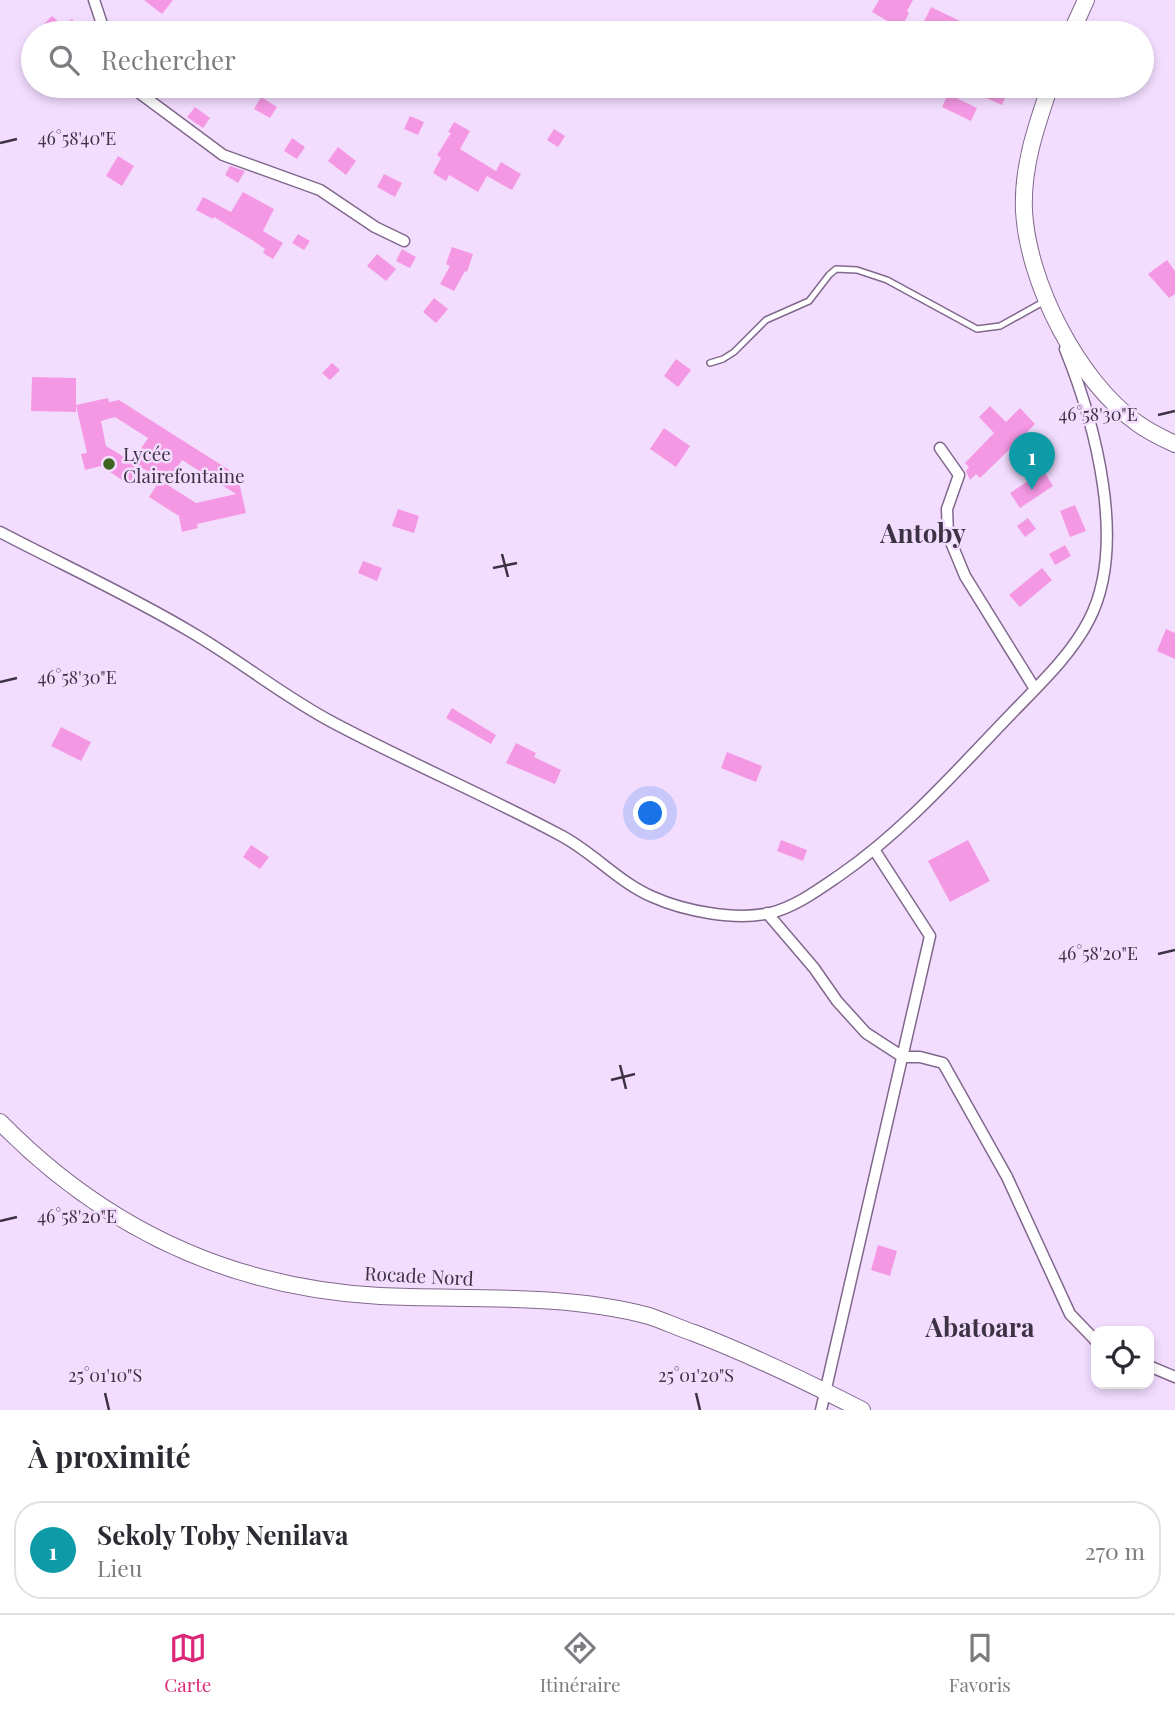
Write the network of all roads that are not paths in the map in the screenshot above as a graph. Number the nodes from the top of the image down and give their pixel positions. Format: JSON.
{"nodes":[{"id":1,"x":93,"y":0,"type":"edge"},
{"id":2,"x":1083,"y":1,"type":"edge"},
{"id":3,"x":101,"y":21,"type":"edge"},
{"id":4,"x":1076,"y":21,"type":"edge"},
{"id":5,"x":146,"y":98,"type":"edge"},
{"id":6,"x":1047,"y":98,"type":"edge"},
{"id":7,"x":404,"y":242,"type":"dead end"},
{"id":8,"x":1045,"y":301,"type":"junction"},
{"id":9,"x":710,"y":363,"type":"dead end"},
{"id":10,"x":1175,"y":444,"type":"edge"},
{"id":11,"x":940,"y":448,"type":"dead end"},
{"id":12,"x":0,"y":532,"type":"edge"},
{"id":13,"x":1035,"y":689,"type":"junction"},
{"id":14,"x":875,"y":851,"type":"junction"},
{"id":15,"x":768,"y":914,"type":"junction"},
{"id":16,"x":903,"y":1057,"type":"junction"},
{"id":17,"x":0,"y":1122,"type":"edge"},
{"id":18,"x":1091,"y":1336,"type":"edge"},
{"id":19,"x":1154,"y":1368,"type":"edge"},
{"id":20,"x":1175,"y":1377,"type":"edge"},
{"id":21,"x":826,"y":1392,"type":"junction"},
{"id":22,"x":821,"y":1410,"type":"edge"},
{"id":23,"x":863,"y":1410,"type":"edge"}],
"edges":[{"from":1,"to":3,"type":"street"},
{"from":2,"to":4,"type":"main road"},
{"from":5,"to":7,"type":"street"},
{"from":6,"to":8,"type":"main road"},
{"from":8,"to":9,"type":"lane"},
{"from":8,"to":10,"type":"main road"},
{"from":8,"to":13,"type":"street"},
{"from":11,"to":13,"type":"street"},
{"from":12,"to":15,"type":"street"},
{"from":13,"to":14,"type":"street"},
{"from":14,"to":15,"type":"street"},
{"from":14,"to":16,"type":"street"},
{"from":15,"to":16,"type":"street"},
{"from":16,"to":18,"type":"street"},
{"from":16,"to":21,"type":"street"},
{"from":17,"to":21,"type":"main road","name":"Rocade Nord"},
{"from":19,"to":20,"type":"street"},
{"from":21,"to":22,"type":"street"},
{"from":21,"to":23,"type":"main road","name":"Rocade Nord"}]}
